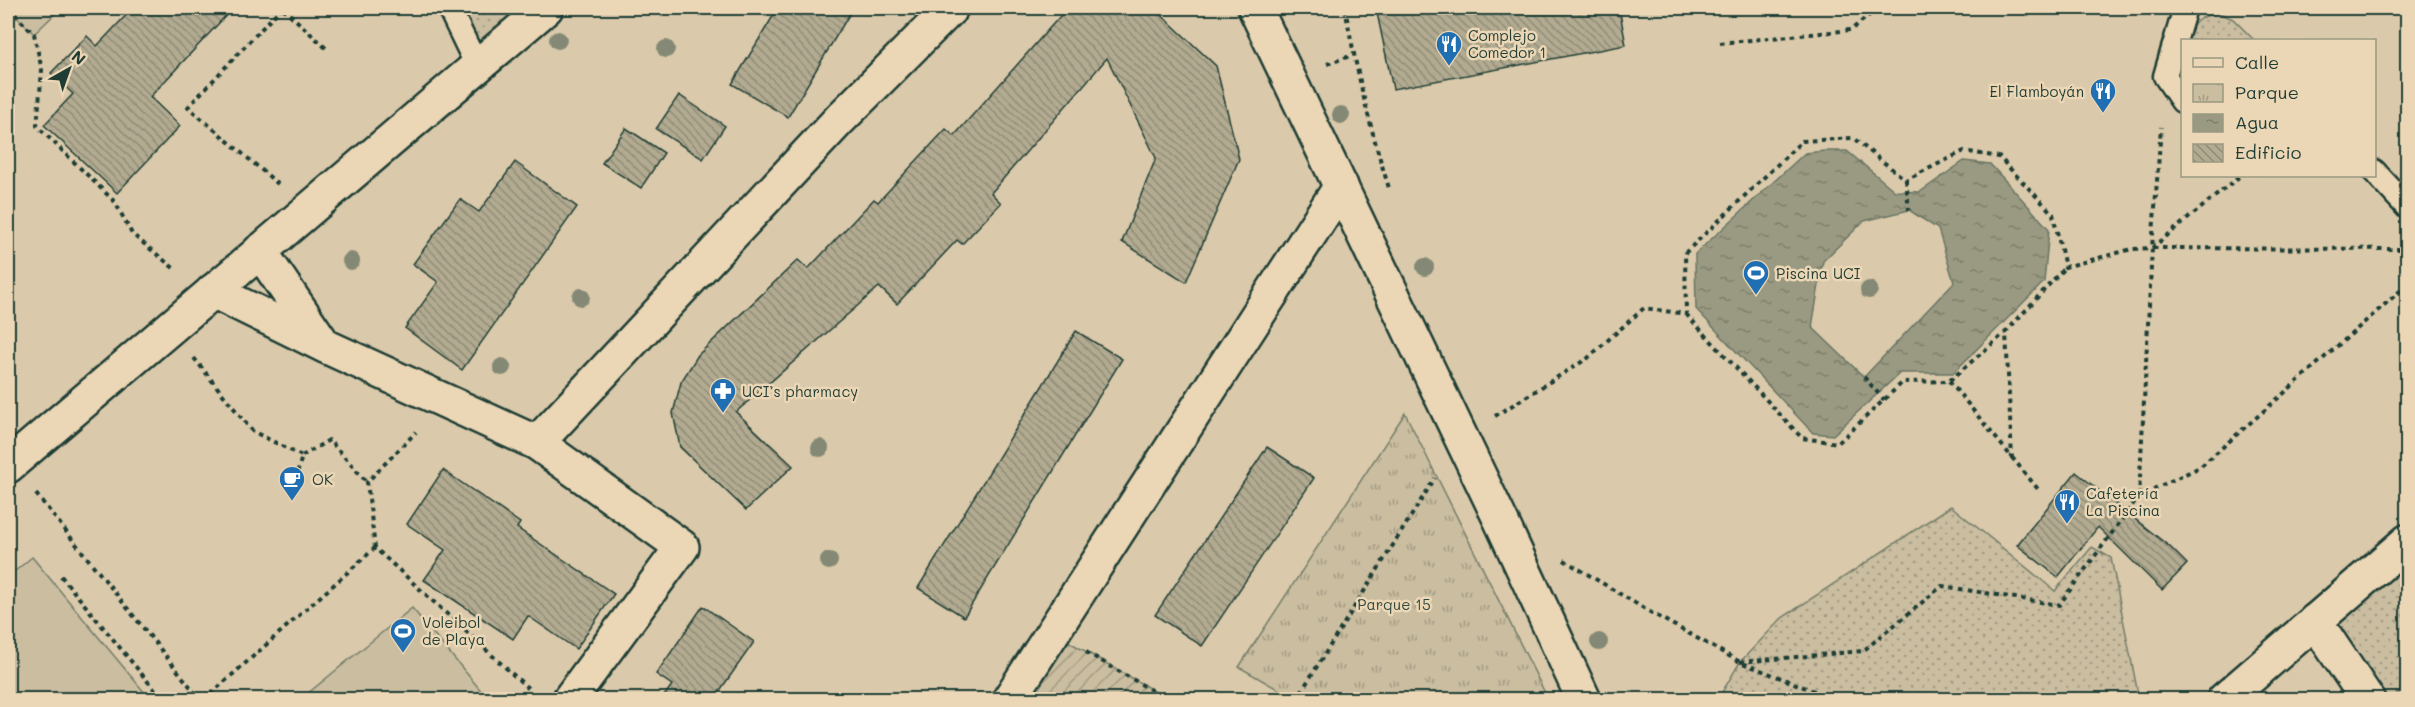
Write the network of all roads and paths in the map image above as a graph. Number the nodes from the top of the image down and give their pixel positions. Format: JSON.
{"nodes":[{"id":1,"x":8,"y":8,"type":"edge"},
{"id":2,"x":282,"y":8,"type":"edge"},
{"id":3,"x":449,"y":8,"type":"edge"},
{"id":4,"x":546,"y":8,"type":"edge"},
{"id":5,"x":951,"y":8,"type":"edge"},
{"id":6,"x":1255,"y":8,"type":"edge"},
{"id":7,"x":1345,"y":8,"type":"edge"},
{"id":8,"x":1878,"y":8,"type":"edge"},
{"id":9,"x":2185,"y":8,"type":"edge"},
{"id":10,"x":1720,"y":43,"type":"dead end"},
{"id":11,"x":328,"y":50,"type":"dead end"},
{"id":12,"x":477,"y":66,"type":"junction"},
{"id":13,"x":2165,"y":76,"type":"junction"},
{"id":14,"x":2181,"y":100,"type":"edge"},
{"id":15,"x":1377,"y":149,"type":"dead end"},
{"id":16,"x":2376,"y":173,"type":"edge"},
{"id":17,"x":2239,"y":177,"type":"edge"},
{"id":18,"x":1906,"y":180,"type":"junction"},
{"id":19,"x":1341,"y":186,"type":"junction"},
{"id":20,"x":2408,"y":208,"type":"edge"},
{"id":21,"x":308,"y":210,"type":"junction"},
{"id":22,"x":1909,"y":210,"type":"dead end"},
{"id":23,"x":2152,"y":248,"type":"junction"},
{"id":24,"x":2408,"y":249,"type":"edge"},
{"id":25,"x":260,"y":251,"type":"junction"},
{"id":26,"x":2065,"y":267,"type":"junction"},
{"id":27,"x":2408,"y":284,"type":"edge"},
{"id":28,"x":213,"y":291,"type":"junction"},
{"id":29,"x":1686,"y":314,"type":"junction"},
{"id":30,"x":170,"y":327,"type":"junction"},
{"id":31,"x":2006,"y":332,"type":"junction"},
{"id":32,"x":326,"y":346,"type":"junction"},
{"id":33,"x":1864,"y":377,"type":"dead end"},
{"id":34,"x":1949,"y":381,"type":"junction"},
{"id":35,"x":1884,"y":400,"type":"junction"},
{"id":36,"x":446,"y":402,"type":"junction"},
{"id":37,"x":1461,"y":437,"type":"junction"},
{"id":38,"x":537,"y":442,"type":"junction"},
{"id":39,"x":302,"y":456,"type":"junction"},
{"id":40,"x":2012,"y":459,"type":"junction"},
{"id":41,"x":9,"y":464,"type":"edge"},
{"id":42,"x":367,"y":482,"type":"junction"},
{"id":43,"x":293,"y":488,"type":"dead end"},
{"id":44,"x":2038,"y":489,"type":"dead end"},
{"id":45,"x":2139,"y":496,"type":"junction"},
{"id":46,"x":2408,"y":541,"type":"edge"},
{"id":47,"x":375,"y":548,"type":"junction"},
{"id":48,"x":1561,"y":558,"type":"dead end"},
{"id":49,"x":61,"y":576,"type":"dead end"},
{"id":50,"x":2315,"y":621,"type":"junction"},
{"id":51,"x":1052,"y":632,"type":"junction"},
{"id":52,"x":1740,"y":662,"type":"junction"},
{"id":53,"x":532,"y":692,"type":"dead end"},
{"id":54,"x":163,"y":699,"type":"edge"},
{"id":55,"x":203,"y":699,"type":"edge"},
{"id":56,"x":569,"y":699,"type":"edge"},
{"id":57,"x":1009,"y":699,"type":"edge"},
{"id":58,"x":1168,"y":699,"type":"edge"},
{"id":59,"x":1296,"y":699,"type":"edge"},
{"id":60,"x":1584,"y":699,"type":"edge"},
{"id":61,"x":1837,"y":699,"type":"edge"},
{"id":62,"x":2224,"y":699,"type":"edge"},
{"id":63,"x":2368,"y":699,"type":"edge"}],
"edges":[{"from":1,"to":28,"type":"path"},
{"from":2,"to":11,"type":"path"},
{"from":2,"to":21,"type":"path"},
{"from":3,"to":12,"type":"lane"},
{"from":4,"to":12,"type":"street"},
{"from":5,"to":38,"type":"street"},
{"from":6,"to":19,"type":"street"},
{"from":7,"to":15,"type":"path"},
{"from":8,"to":10,"type":"path"},
{"from":9,"to":13,"type":"lane"},
{"from":12,"to":21,"type":"street"},
{"from":13,"to":14,"type":"lane"},
{"from":13,"to":23,"type":"path"},
{"from":16,"to":20,"type":"lane"},
{"from":17,"to":23,"type":"path"},
{"from":18,"to":22,"type":"path"},
{"from":18,"to":26,"type":"path"},
{"from":18,"to":29,"type":"path"},
{"from":19,"to":37,"type":"street"},
{"from":19,"to":51,"type":"street"},
{"from":21,"to":25,"type":"street"},
{"from":23,"to":24,"type":"path"},
{"from":23,"to":26,"type":"path"},
{"from":23,"to":45,"type":"path"},
{"from":25,"to":28,"type":"street"},
{"from":25,"to":32,"type":"street"},
{"from":26,"to":31,"type":"path"},
{"from":27,"to":45,"type":"path"},
{"from":28,"to":30,"type":"street"},
{"from":28,"to":32,"type":"street"},
{"from":29,"to":35,"type":"path"},
{"from":29,"to":37,"type":"path"},
{"from":30,"to":39,"type":"path"},
{"from":30,"to":41,"type":"street"},
{"from":31,"to":34,"type":"path"},
{"from":31,"to":40,"type":"path"},
{"from":32,"to":36,"type":"street"},
{"from":33,"to":35,"type":"path"},
{"from":34,"to":35,"type":"path"},
{"from":34,"to":40,"type":"path"},
{"from":36,"to":38,"type":"street"},
{"from":36,"to":42,"type":"path"},
{"from":37,"to":59,"type":"path"},
{"from":37,"to":60,"type":"street"},
{"from":38,"to":56,"type":"street"},
{"from":39,"to":42,"type":"path"},
{"from":39,"to":43,"type":"path"},
{"from":40,"to":44,"type":"path"},
{"from":41,"to":55,"type":"path"},
{"from":42,"to":47,"type":"path"},
{"from":45,"to":52,"type":"path"},
{"from":46,"to":50,"type":"street"},
{"from":47,"to":53,"type":"path"},
{"from":47,"to":55,"type":"path"},
{"from":48,"to":52,"type":"path"},
{"from":49,"to":54,"type":"path"},
{"from":50,"to":62,"type":"street"},
{"from":50,"to":63,"type":"street"},
{"from":51,"to":57,"type":"street"},
{"from":51,"to":58,"type":"path"},
{"from":52,"to":61,"type":"path"}]}
